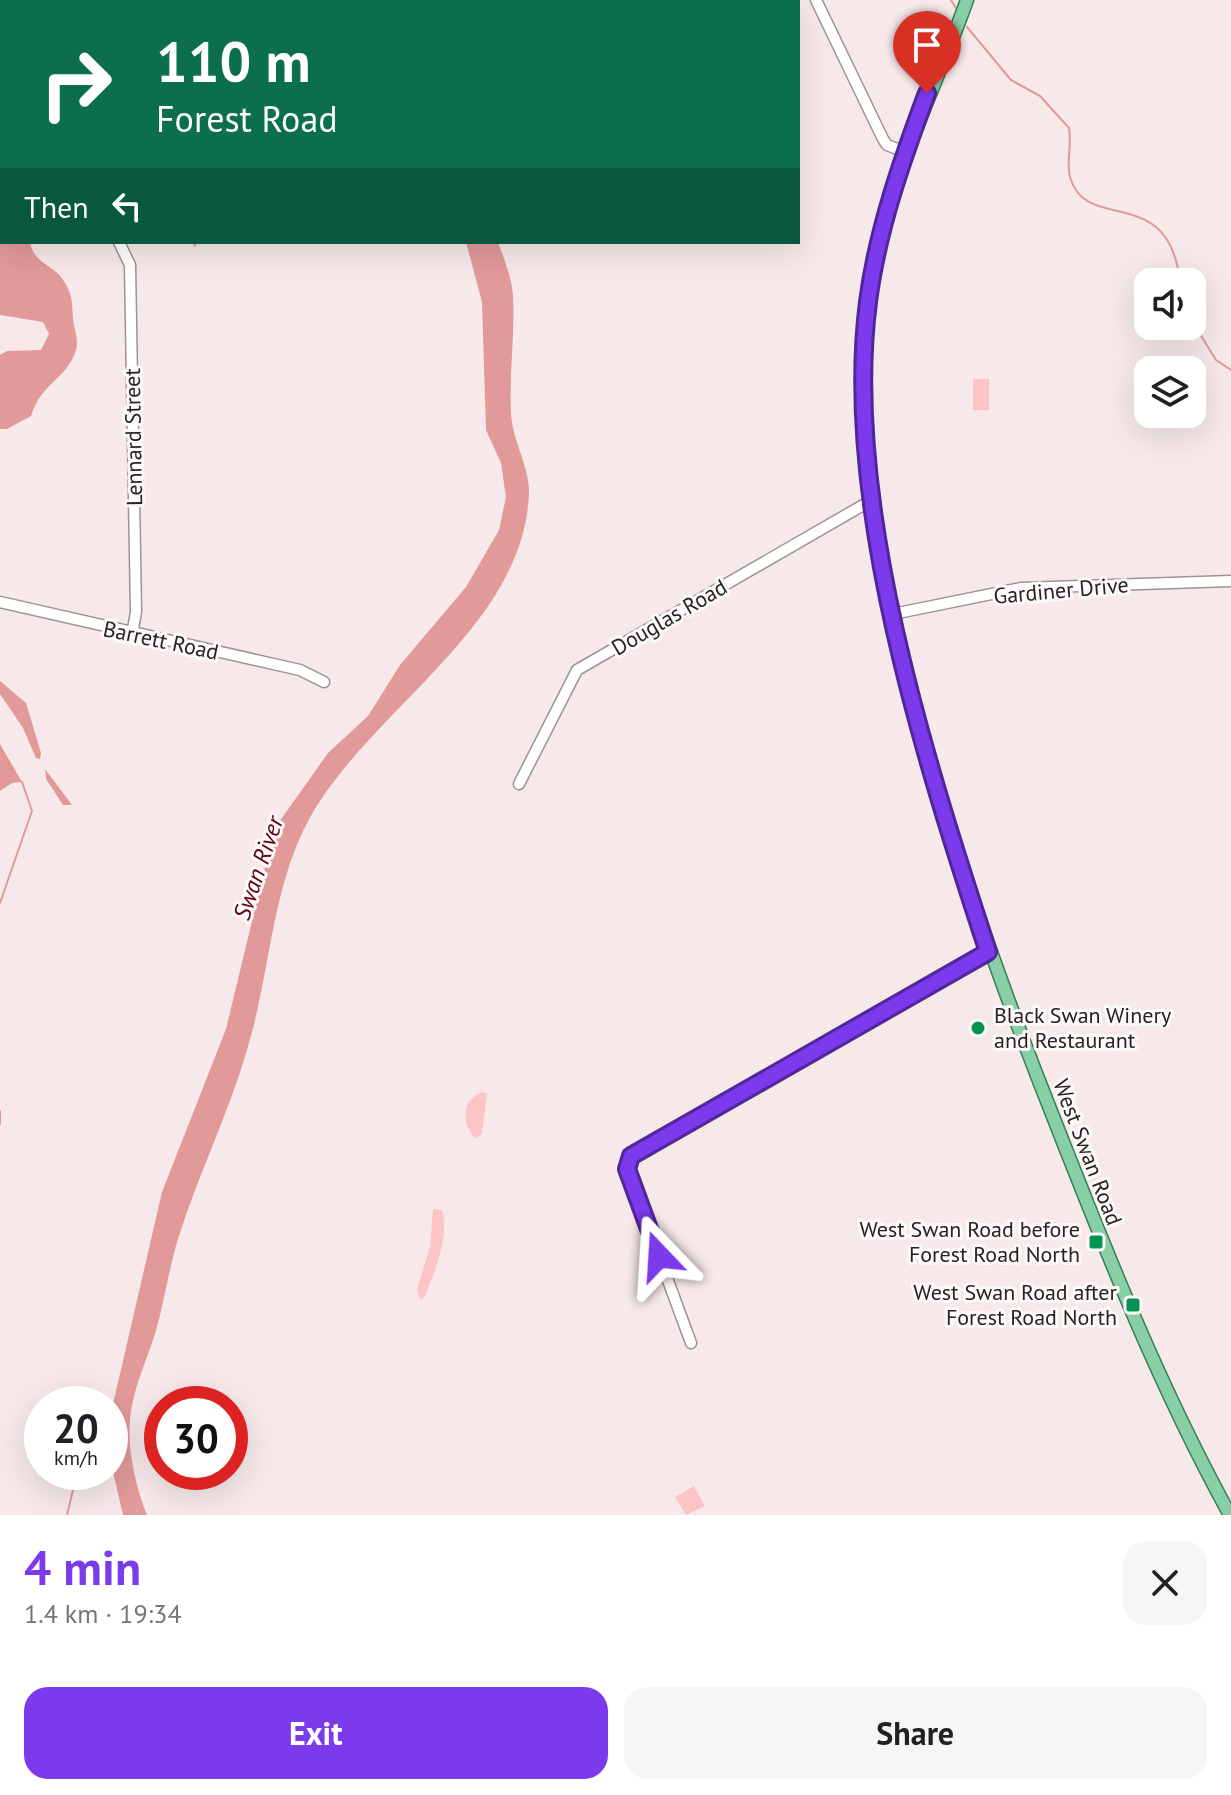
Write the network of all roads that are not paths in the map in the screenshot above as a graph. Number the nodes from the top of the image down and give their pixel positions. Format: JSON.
{"nodes":[{"id":1,"x":816,"y":0,"type":"edge"},
{"id":2,"x":967,"y":0,"type":"edge"},
{"id":3,"x":905,"y":152,"type":"junction"},
{"id":4,"x":120,"y":244,"type":"edge"},
{"id":5,"x":872,"y":500,"type":"junction"},
{"id":6,"x":1231,"y":581,"type":"edge"},
{"id":7,"x":0,"y":602,"type":"edge"},
{"id":8,"x":893,"y":614,"type":"junction"},
{"id":9,"x":132,"y":635,"type":"junction"},
{"id":10,"x":322,"y":681,"type":"dead end"},
{"id":11,"x":519,"y":784,"type":"dead end"},
{"id":12,"x":988,"y":952,"type":"junction"},
{"id":13,"x":691,"y":1343,"type":"dead end"},
{"id":14,"x":1230,"y":1515,"type":"edge"}],
"edges":[{"from":1,"to":3,"type":"street"},
{"from":2,"to":3,"type":"main road","name":"West Swan Road"},
{"from":3,"to":5,"type":"main road","name":"West Swan Road"},
{"from":4,"to":9,"type":"street","name":"Lennard Street"},
{"from":5,"to":8,"type":"main road","name":"West Swan Road"},
{"from":5,"to":11,"type":"street","name":"Douglas Road"},
{"from":6,"to":8,"type":"street","name":"Gardiner Drive"},
{"from":7,"to":9,"type":"street","name":"Barrett Road"},
{"from":8,"to":12,"type":"main road","name":"West Swan Road"},
{"from":9,"to":10,"type":"street","name":"Barrett Road"},
{"from":12,"to":13,"type":"street"},
{"from":12,"to":14,"type":"main road","name":"West Swan Road"}]}
